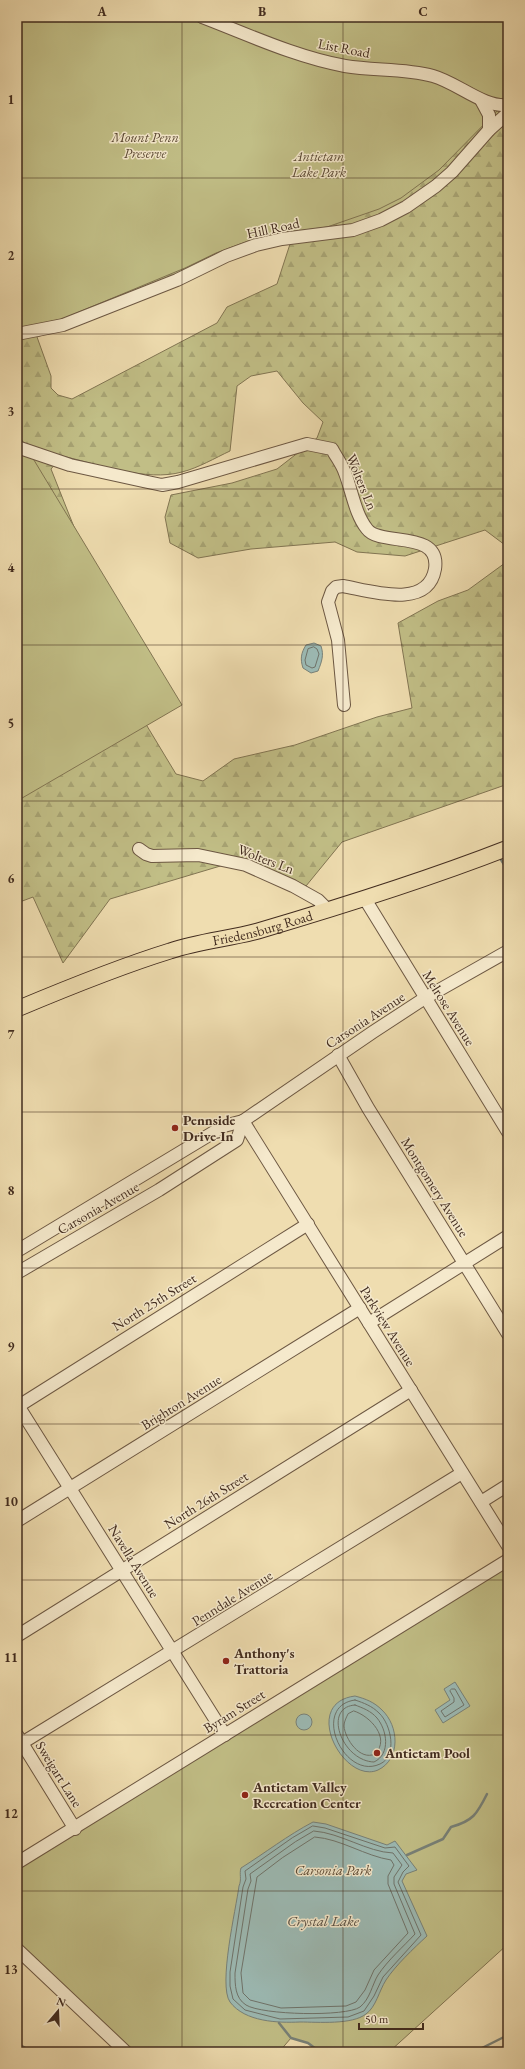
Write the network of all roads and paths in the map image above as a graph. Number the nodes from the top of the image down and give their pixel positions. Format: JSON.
{"nodes":[{"id":1,"x":202,"y":17,"type":"edge"},
{"id":2,"x":481,"y":100,"type":"junction"},
{"id":3,"x":508,"y":105,"type":"edge"},
{"id":4,"x":508,"y":113,"type":"edge"},
{"id":5,"x":489,"y":130,"type":"junction"},
{"id":6,"x":17,"y":334,"type":"edge"},
{"id":7,"x":17,"y":447,"type":"edge"},
{"id":8,"x":344,"y":705,"type":"dead end"},
{"id":9,"x":508,"y":848,"type":"edge"},
{"id":10,"x":139,"y":849,"type":"dead end"},
{"id":11,"x":365,"y":899,"type":"junction"},
{"id":12,"x":328,"y":910,"type":"junction"},
{"id":13,"x":508,"y":951,"type":"edge"},
{"id":14,"x":425,"y":998,"type":"junction"},
{"id":15,"x":17,"y":1009,"type":"edge"},
{"id":16,"x":338,"y":1055,"type":"junction"},
{"id":17,"x":243,"y":1121,"type":"junction"},
{"id":18,"x":508,"y":1132,"type":"edge"},
{"id":19,"x":308,"y":1224,"type":"junction"},
{"id":20,"x":508,"y":1236,"type":"edge"},
{"id":21,"x":17,"y":1250,"type":"edge"},
{"id":22,"x":464,"y":1263,"type":"junction"},
{"id":23,"x":17,"y":1273,"type":"edge"},
{"id":24,"x":360,"y":1308,"type":"junction"},
{"id":25,"x":369,"y":1323,"type":"junction"},
{"id":26,"x":508,"y":1334,"type":"edge"},
{"id":27,"x":411,"y":1390,"type":"junction"},
{"id":28,"x":17,"y":1406,"type":"edge"},
{"id":29,"x":462,"y":1473,"type":"junction"},
{"id":30,"x":508,"y":1485,"type":"edge"},
{"id":31,"x":70,"y":1488,"type":"junction"},
{"id":32,"x":481,"y":1502,"type":"junction"},
{"id":33,"x":17,"y":1521,"type":"edge"},
{"id":34,"x":508,"y":1546,"type":"edge"},
{"id":35,"x":508,"y":1560,"type":"edge"},
{"id":36,"x":122,"y":1571,"type":"junction"},
{"id":37,"x":17,"y":1636,"type":"edge"},
{"id":38,"x":173,"y":1652,"type":"junction"},
{"id":39,"x":225,"y":1735,"type":"junction"},
{"id":40,"x":19,"y":1742,"type":"edge"},
{"id":41,"x":75,"y":1829,"type":"junction"},
{"id":42,"x":17,"y":1863,"type":"edge"},
{"id":43,"x":17,"y":1949,"type":"edge"},
{"id":44,"x":126,"y":2052,"type":"edge"}],
"edges":[{"from":1,"to":2,"type":"street","name":"List Road"},
{"from":2,"to":3,"type":"street","name":"List Road"},
{"from":2,"to":5,"type":"street"},
{"from":4,"to":5,"type":"street","name":"Hill Road"},
{"from":5,"to":6,"type":"street","name":"Hill Road"},
{"from":7,"to":8,"type":"street","name":"Wolters Ln"},
{"from":9,"to":11,"type":"main road","name":"Friedensburg Road"},
{"from":10,"to":12,"type":"street","name":"Wolters Ln"},
{"from":11,"to":12,"type":"main road","name":"Friedensburg Road"},
{"from":11,"to":14,"type":"street","name":"Melrose Avenue"},
{"from":12,"to":15,"type":"main road","name":"Friedensburg Road"},
{"from":13,"to":14,"type":"street","name":"Carsonia Avenue"},
{"from":14,"to":16,"type":"street","name":"Carsonia Avenue"},
{"from":14,"to":18,"type":"street","name":"Melrose Avenue"},
{"from":16,"to":17,"type":"street","name":"Carsonia Avenue"},
{"from":16,"to":22,"type":"street","name":"Montgomery Avenue"},
{"from":17,"to":19,"type":"street","name":"Parkview Avenue"},
{"from":17,"to":21,"type":"street","name":"Carsonia Avenue"},
{"from":17,"to":23,"type":"street","name":"Carsonia Avenue"},
{"from":19,"to":24,"type":"street","name":"Parkview Avenue"},
{"from":19,"to":28,"type":"street","name":"North 25th Street"},
{"from":20,"to":22,"type":"street"},
{"from":22,"to":25,"type":"street"},
{"from":22,"to":26,"type":"street","name":"Montgomery Avenue"},
{"from":24,"to":25,"type":"street","name":"Parkview Avenue"},
{"from":24,"to":31,"type":"street","name":"Brighton Avenue"},
{"from":25,"to":27,"type":"street","name":"Parkview Avenue"},
{"from":27,"to":29,"type":"street","name":"Parkview Avenue"},
{"from":27,"to":36,"type":"street","name":"North 26th Street"},
{"from":28,"to":31,"type":"street","name":"Navella Avenue"},
{"from":29,"to":32,"type":"street","name":"Parkview Avenue"},
{"from":29,"to":38,"type":"street","name":"Penndale Avenue"},
{"from":30,"to":32,"type":"street"},
{"from":31,"to":33,"type":"street","name":"Brighton Avenue"},
{"from":31,"to":36,"type":"street","name":"Navella Avenue"},
{"from":32,"to":34,"type":"street","name":"Parkview Avenue"},
{"from":35,"to":39,"type":"street","name":"Byram Street"},
{"from":36,"to":37,"type":"street","name":"North 26th Street"},
{"from":36,"to":38,"type":"street","name":"Navella Avenue"},
{"from":38,"to":39,"type":"street","name":"Navella Avenue"},
{"from":38,"to":40,"type":"street","name":"Penndale Avenue"},
{"from":39,"to":41,"type":"street","name":"Byram Street"},
{"from":40,"to":41,"type":"street","name":"Sweigart Lane"},
{"from":41,"to":42,"type":"street","name":"Byram Street"},
{"from":43,"to":44,"type":"street"}]}
